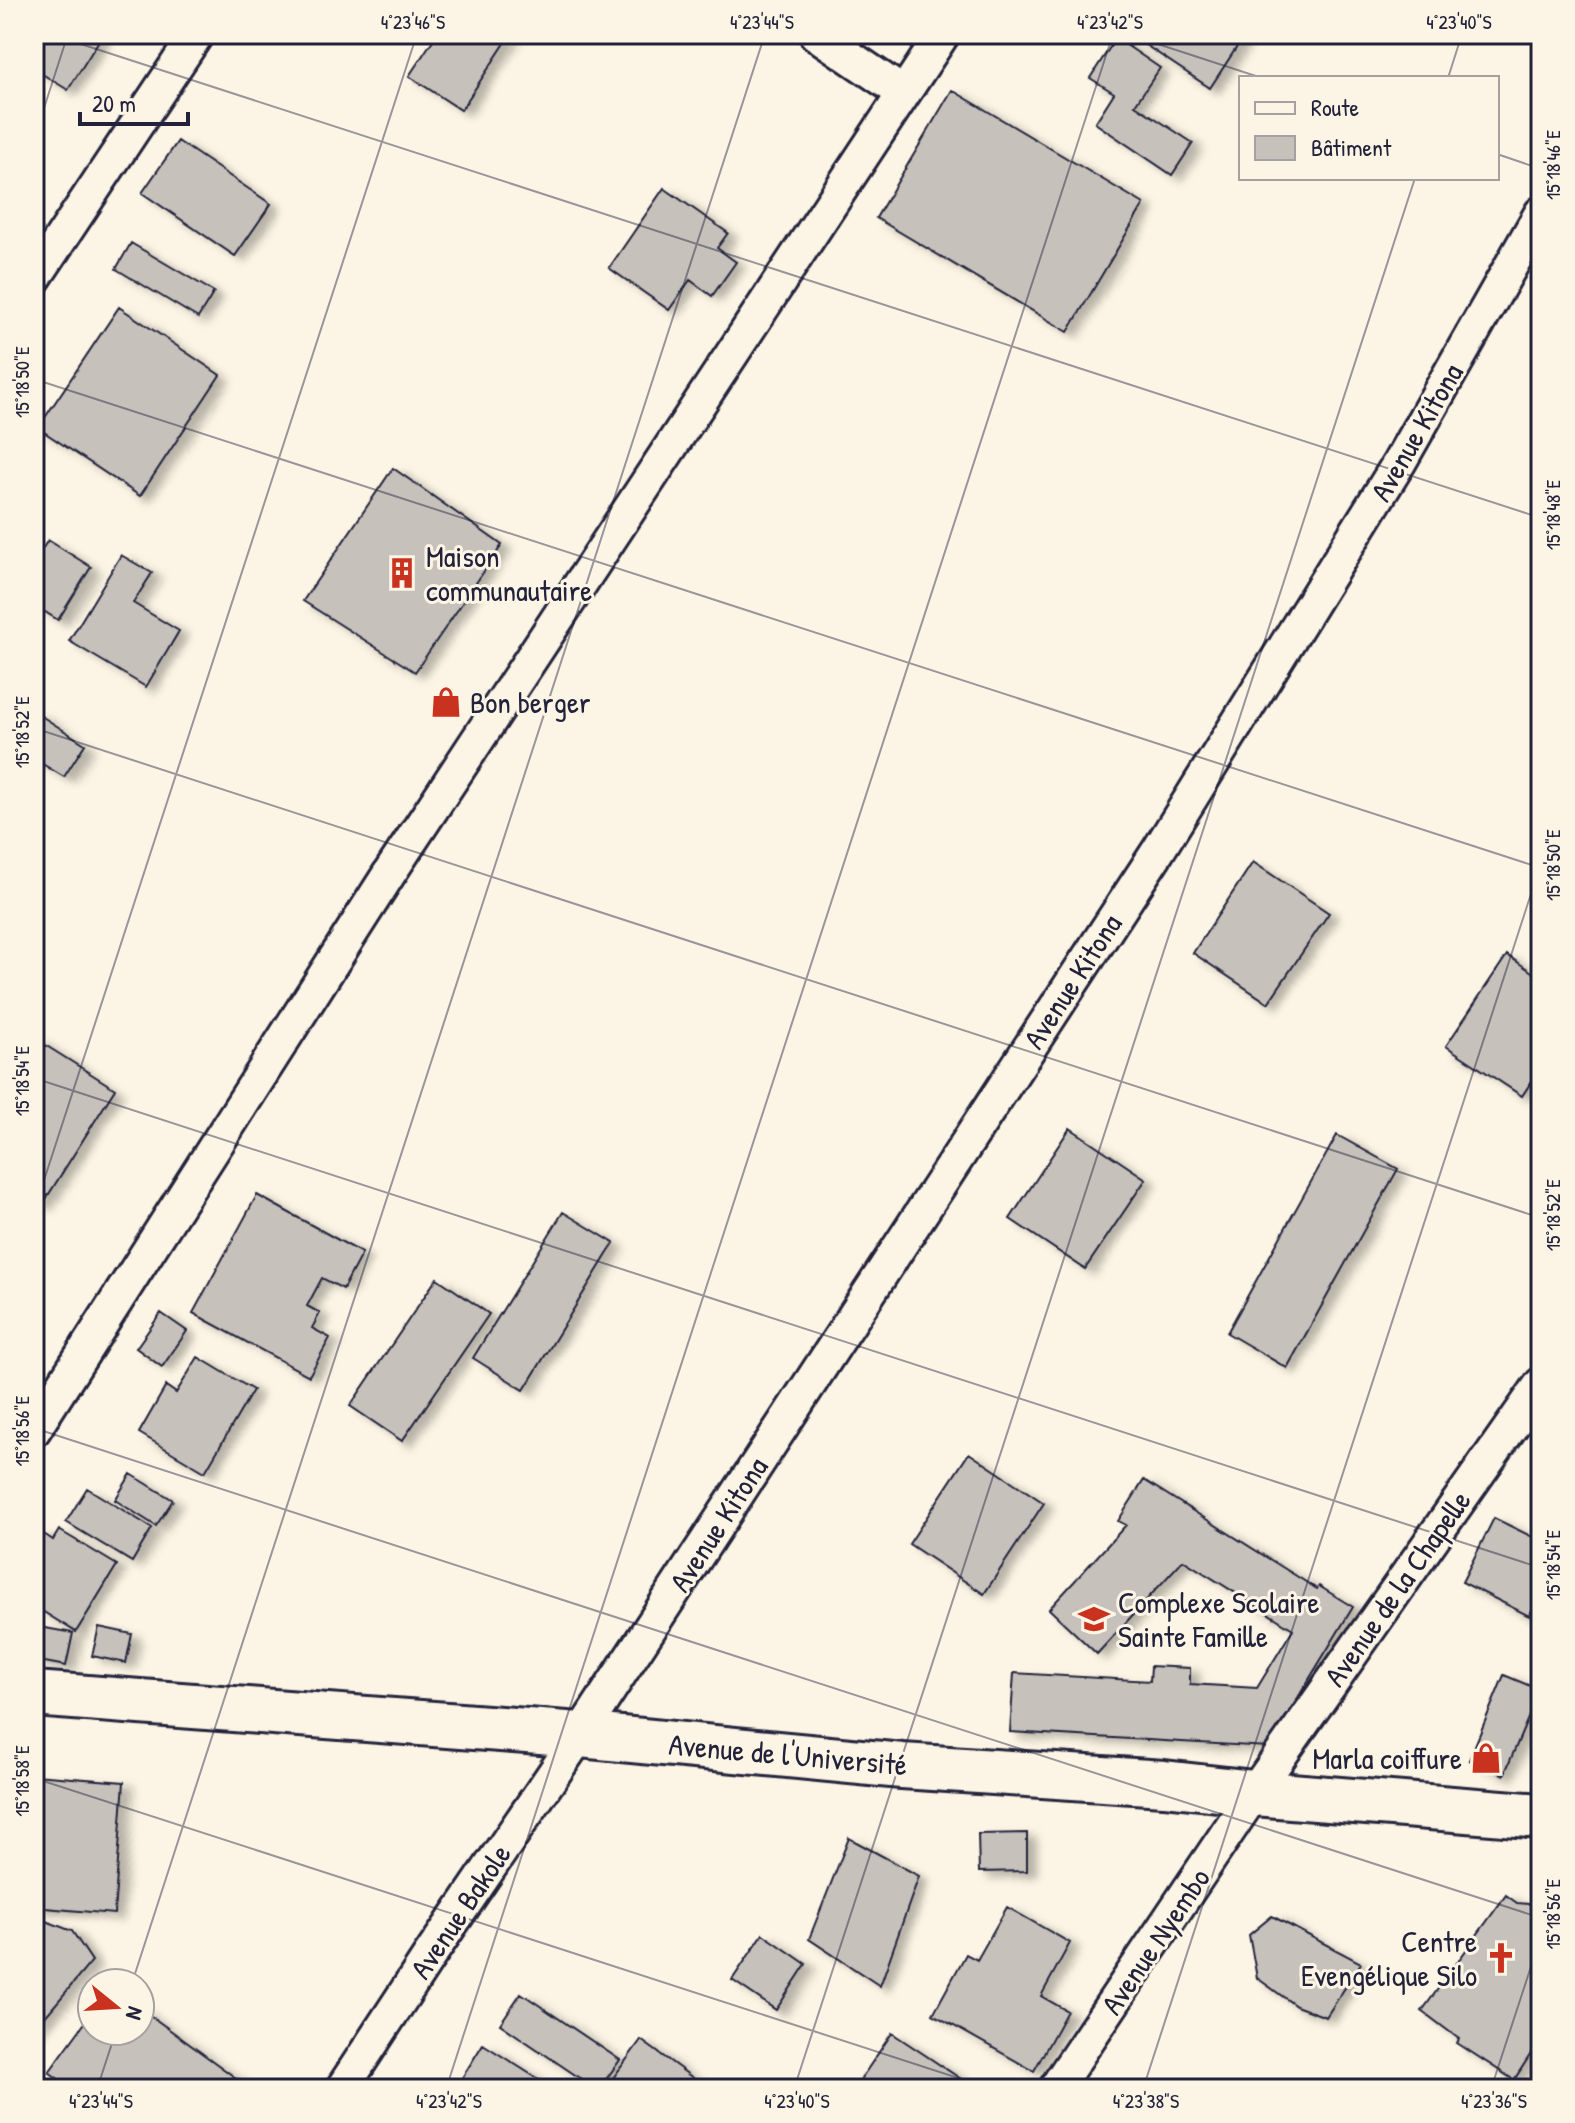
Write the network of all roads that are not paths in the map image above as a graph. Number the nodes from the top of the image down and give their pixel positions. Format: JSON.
{"nodes":[{"id":1,"x":197,"y":34,"type":"edge"},
{"id":2,"x":816,"y":34,"type":"edge"},
{"id":3,"x":943,"y":34,"type":"edge"},
{"id":4,"x":903,"y":93,"type":"junction"},
{"id":5,"x":1541,"y":213,"type":"edge"},
{"id":6,"x":34,"y":279,"type":"edge"},
{"id":7,"x":1541,"y":1384,"type":"edge"},
{"id":8,"x":34,"y":1430,"type":"edge"},
{"id":9,"x":34,"y":1694,"type":"edge"},
{"id":10,"x":580,"y":1735,"type":"junction"},
{"id":11,"x":1254,"y":1793,"type":"junction"},
{"id":12,"x":1541,"y":1816,"type":"edge"},
{"id":13,"x":342,"y":2089,"type":"edge"},
{"id":14,"x":1055,"y":2089,"type":"edge"}],
"edges":[{"from":1,"to":6,"type":"street"},
{"from":2,"to":4,"type":"street"},
{"from":3,"to":4,"type":"street"},
{"from":4,"to":8,"type":"street"},
{"from":5,"to":10,"type":"street","name":"Avenue Kitona"},
{"from":7,"to":11,"type":"street","name":"Avenue de la Chapelle"},
{"from":9,"to":10,"type":"street","name":"Avenue de l'Université"},
{"from":10,"to":11,"type":"street","name":"Avenue de l'Université"},
{"from":10,"to":13,"type":"street","name":"Avenue Bakole"},
{"from":11,"to":12,"type":"street","name":"Avenue de l'Université"},
{"from":11,"to":14,"type":"street","name":"Avenue Nyembo"}]}
